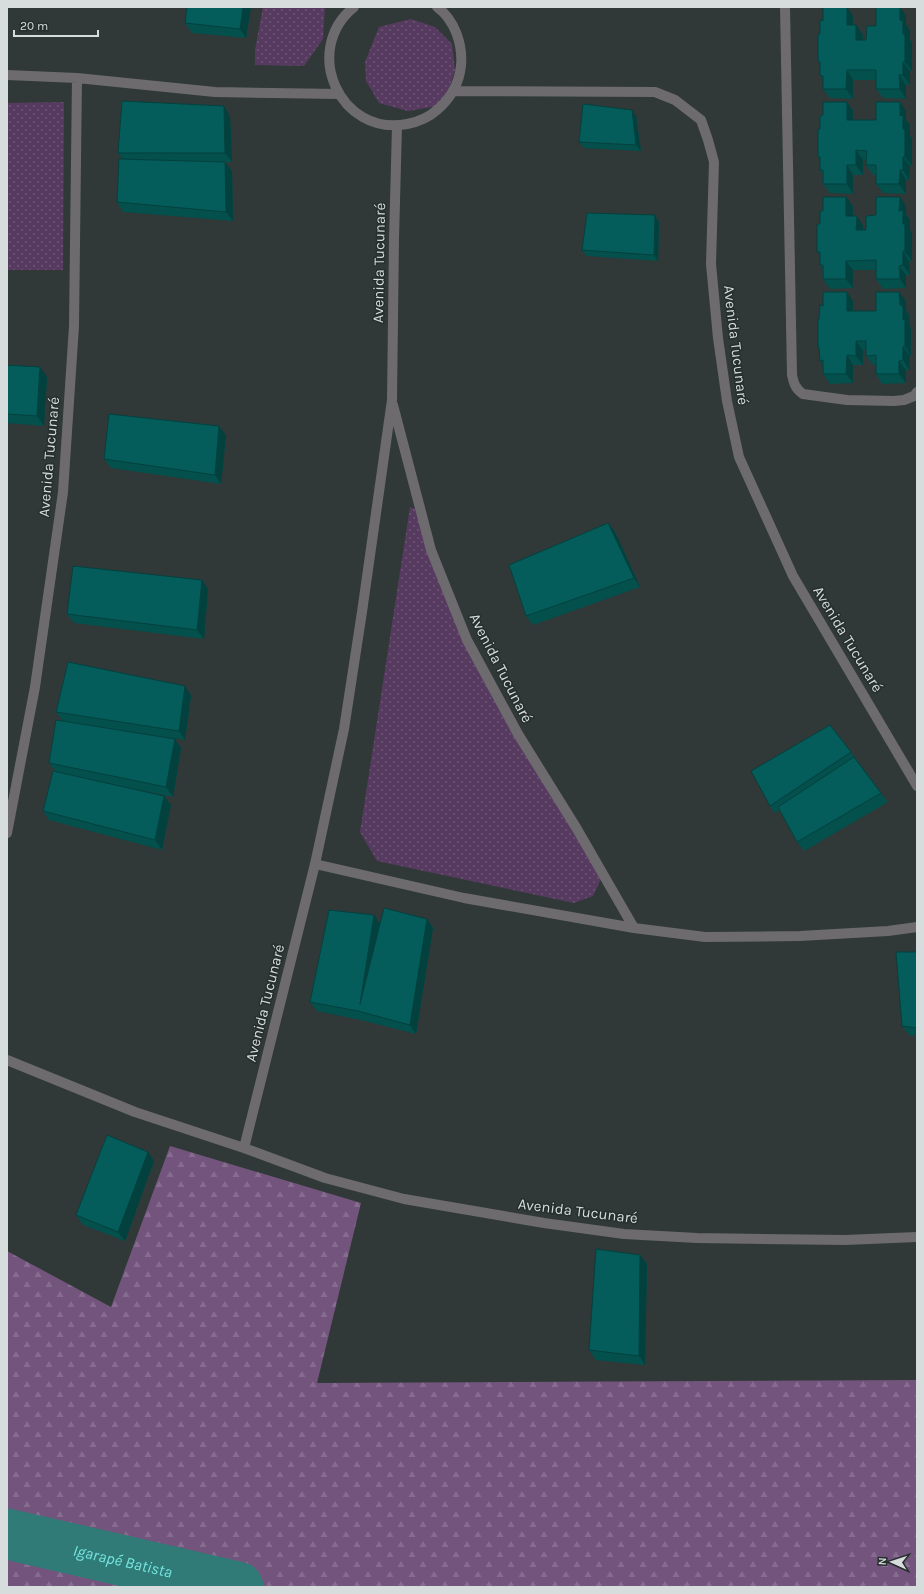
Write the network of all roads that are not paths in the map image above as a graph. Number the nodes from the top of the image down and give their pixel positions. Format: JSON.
{"nodes":[{"id":1,"x":354,"y":7,"type":"edge"},
{"id":2,"x":785,"y":7,"type":"edge"},
{"id":3,"x":439,"y":8,"type":"edge"},
{"id":4,"x":7,"y":76,"type":"edge"},
{"id":5,"x":77,"y":78,"type":"junction"},
{"id":6,"x":454,"y":91,"type":"junction"},
{"id":7,"x":339,"y":94,"type":"junction"},
{"id":8,"x":397,"y":126,"type":"junction"},
{"id":9,"x":917,"y":392,"type":"edge"},
{"id":10,"x":392,"y":400,"type":"junction"},
{"id":11,"x":917,"y":786,"type":"edge"},
{"id":12,"x":7,"y":834,"type":"edge"},
{"id":13,"x":315,"y":864,"type":"junction"},
{"id":14,"x":917,"y":927,"type":"edge"},
{"id":15,"x":634,"y":928,"type":"junction"},
{"id":16,"x":7,"y":1060,"type":"edge"},
{"id":17,"x":244,"y":1148,"type":"junction"},
{"id":18,"x":917,"y":1237,"type":"edge"}],
"edges":[{"from":1,"to":7,"type":"street"},
{"from":2,"to":9,"type":"street"},
{"from":3,"to":6,"type":"street"},
{"from":4,"to":5,"type":"street"},
{"from":5,"to":7,"type":"street"},
{"from":5,"to":12,"type":"street","name":"Avenida Tucunaré"},
{"from":6,"to":8,"type":"street"},
{"from":6,"to":11,"type":"street","name":"Avenida Tucunaré"},
{"from":7,"to":8,"type":"street"},
{"from":8,"to":10,"type":"street","name":"Avenida Tucunaré"},
{"from":10,"to":13,"type":"street","name":"Avenida Tucunaré"},
{"from":10,"to":15,"type":"street","name":"Avenida Tucunaré"},
{"from":13,"to":15,"type":"street"},
{"from":13,"to":17,"type":"street","name":"Avenida Tucunaré"},
{"from":14,"to":15,"type":"street"},
{"from":16,"to":17,"type":"street","name":"Avenida Tucunaré"},
{"from":17,"to":18,"type":"street","name":"Avenida Tucunaré"}]}
